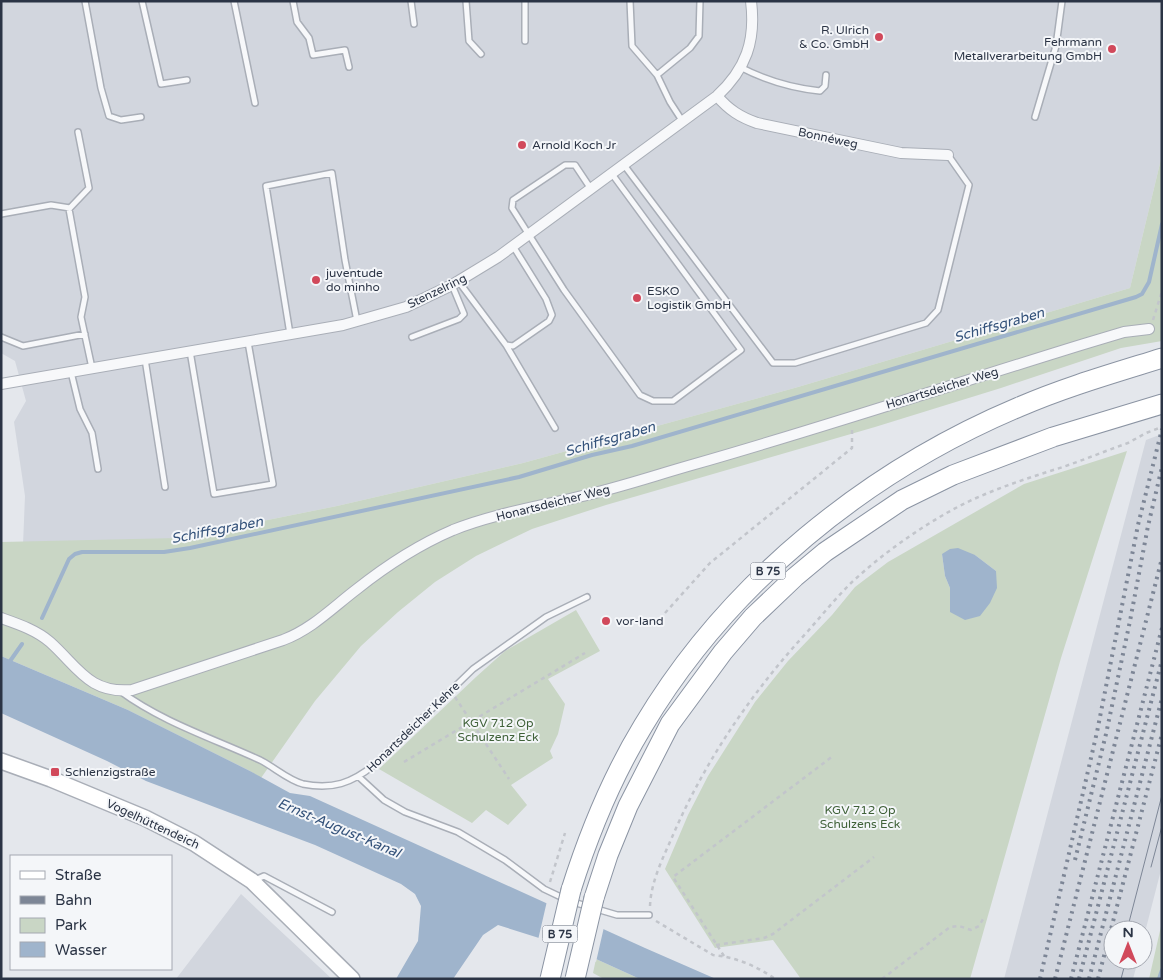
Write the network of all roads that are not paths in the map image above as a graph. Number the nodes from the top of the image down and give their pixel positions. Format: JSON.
{"nodes":[{"id":1,"x":85,"y":1,"type":"edge"},
{"id":2,"x":142,"y":1,"type":"edge"},
{"id":3,"x":234,"y":1,"type":"edge"},
{"id":4,"x":293,"y":1,"type":"edge"},
{"id":5,"x":411,"y":1,"type":"edge"},
{"id":6,"x":466,"y":1,"type":"edge"},
{"id":7,"x":525,"y":1,"type":"edge"},
{"id":8,"x":630,"y":1,"type":"edge"},
{"id":9,"x":700,"y":1,"type":"edge"},
{"id":10,"x":751,"y":1,"type":"edge"},
{"id":11,"x":1062,"y":1,"type":"edge"},
{"id":12,"x":414,"y":24,"type":"dead end"},
{"id":13,"x":526,"y":41,"type":"dead end"},
{"id":14,"x":481,"y":54,"type":"dead end"},
{"id":15,"x":349,"y":67,"type":"dead end"},
{"id":16,"x":740,"y":67,"type":"junction"},
{"id":17,"x":657,"y":75,"type":"junction"},
{"id":18,"x":826,"y":75,"type":"dead end"},
{"id":19,"x":187,"y":80,"type":"dead end"},
{"id":20,"x":717,"y":96,"type":"junction"},
{"id":21,"x":255,"y":103,"type":"dead end"},
{"id":22,"x":1035,"y":117,"type":"dead end"},
{"id":23,"x":141,"y":118,"type":"dead end"},
{"id":24,"x":683,"y":123,"type":"junction"},
{"id":25,"x":78,"y":132,"type":"dead end"},
{"id":26,"x":948,"y":155,"type":"joint"},
{"id":27,"x":624,"y":166,"type":"junction"},
{"id":28,"x":612,"y":174,"type":"junction"},
{"id":29,"x":591,"y":189,"type":"junction"},
{"id":30,"x":70,"y":208,"type":"junction"},
{"id":31,"x":1,"y":214,"type":"edge"},
{"id":32,"x":529,"y":234,"type":"junction"},
{"id":33,"x":513,"y":246,"type":"junction"},
{"id":34,"x":455,"y":284,"type":"junction"},
{"id":35,"x":358,"y":322,"type":"junction"},
{"id":36,"x":1149,"y":330,"type":"dead end"},
{"id":37,"x":85,"y":334,"type":"junction"},
{"id":38,"x":290,"y":334,"type":"junction"},
{"id":39,"x":1,"y":337,"type":"edge"},
{"id":40,"x":412,"y":337,"type":"dead end"},
{"id":41,"x":248,"y":342,"type":"junction"},
{"id":42,"x":506,"y":345,"type":"junction"},
{"id":43,"x":190,"y":351,"type":"junction"},
{"id":44,"x":1162,"y":358,"type":"edge"},
{"id":45,"x":145,"y":359,"type":"junction"},
{"id":46,"x":92,"y":368,"type":"junction"},
{"id":47,"x":71,"y":372,"type":"junction"},
{"id":48,"x":1,"y":384,"type":"edge"},
{"id":49,"x":1162,"y":404,"type":"edge"},
{"id":50,"x":555,"y":428,"type":"dead end"},
{"id":51,"x":98,"y":470,"type":"dead end"},
{"id":52,"x":165,"y":487,"type":"dead end"},
{"id":53,"x":587,"y":597,"type":"dead end"},
{"id":54,"x":1,"y":618,"type":"edge"},
{"id":55,"x":119,"y":691,"type":"junction"},
{"id":56,"x":1,"y":761,"type":"edge"},
{"id":57,"x":359,"y":777,"type":"junction"},
{"id":58,"x":252,"y":881,"type":"junction"},
{"id":59,"x":332,"y":912,"type":"dead end"},
{"id":60,"x":649,"y":915,"type":"road end"},
{"id":61,"x":352,"y":979,"type":"edge"},
{"id":62,"x":550,"y":979,"type":"edge"},
{"id":63,"x":575,"y":979,"type":"edge"}],
"edges":[{"from":1,"to":23,"type":"lane"},
{"from":2,"to":19,"type":"lane"},
{"from":3,"to":21,"type":"lane"},
{"from":4,"to":15,"type":"lane"},
{"from":5,"to":12,"type":"lane"},
{"from":6,"to":14,"type":"lane"},
{"from":7,"to":13,"type":"lane"},
{"from":8,"to":17,"type":"lane"},
{"from":9,"to":17,"type":"lane"},
{"from":10,"to":16,"type":"street","name":"Stenzelring"},
{"from":11,"to":22,"type":"lane"},
{"from":16,"to":18,"type":"lane"},
{"from":16,"to":20,"type":"street","name":"Stenzelring"},
{"from":17,"to":24,"type":"lane"},
{"from":20,"to":24,"type":"street","name":"Stenzelring"},
{"from":20,"to":26,"type":"street","name":"Bonnéweg"},
{"from":24,"to":27,"type":"street","name":"Stenzelring"},
{"from":25,"to":30,"type":"lane"},
{"from":26,"to":27,"type":"lane"},
{"from":27,"to":28,"type":"street","name":"Stenzelring"},
{"from":28,"to":29,"type":"street","name":"Stenzelring"},
{"from":28,"to":32,"type":"lane"},
{"from":29,"to":32,"type":"street","name":"Stenzelring"},
{"from":29,"to":32,"type":"lane"},
{"from":30,"to":31,"type":"lane"},
{"from":30,"to":37,"type":"lane"},
{"from":32,"to":33,"type":"street","name":"Stenzelring"},
{"from":33,"to":34,"type":"street","name":"Stenzelring"},
{"from":33,"to":42,"type":"lane"},
{"from":34,"to":35,"type":"street","name":"Stenzelring"},
{"from":34,"to":40,"type":"lane"},
{"from":34,"to":42,"type":"lane"},
{"from":35,"to":38,"type":"street","name":"Stenzelring"},
{"from":35,"to":38,"type":"lane"},
{"from":36,"to":55,"type":"street","name":"Honartsdeicher Weg"},
{"from":37,"to":39,"type":"lane"},
{"from":37,"to":46,"type":"lane"},
{"from":38,"to":41,"type":"street","name":"Stenzelring"},
{"from":41,"to":43,"type":"street","name":"Stenzelring"},
{"from":41,"to":43,"type":"lane"},
{"from":42,"to":50,"type":"lane"},
{"from":43,"to":45,"type":"street","name":"Stenzelring"},
{"from":44,"to":62,"type":"highway","number":"B 75","bridge":true},
{"from":45,"to":46,"type":"street","name":"Stenzelring"},
{"from":45,"to":52,"type":"lane"},
{"from":46,"to":47,"type":"street","name":"Stenzelring"},
{"from":47,"to":48,"type":"street","name":"Stenzelring"},
{"from":47,"to":51,"type":"lane"},
{"from":49,"to":63,"type":"highway","number":"B 75","bridge":true},
{"from":53,"to":57,"type":"lane","name":"Honartsdeicher Kehre"},
{"from":54,"to":55,"type":"street","name":"Honartsdeicher Weg"},
{"from":55,"to":57,"type":"lane","name":"Honartsdeicher Kehre"},
{"from":56,"to":58,"type":"street","name":"Vogelhüttendeich"},
{"from":57,"to":60,"type":"lane"},
{"from":58,"to":59,"type":"lane"},
{"from":58,"to":61,"type":"street","name":"Vogelhüttendeich"}]}
